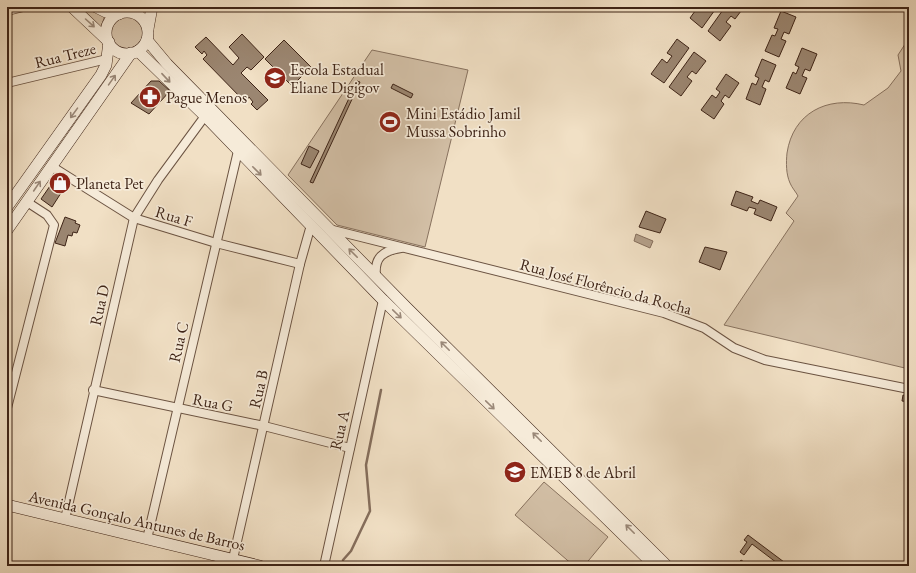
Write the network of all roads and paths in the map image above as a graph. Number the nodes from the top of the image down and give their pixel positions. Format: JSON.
{"nodes":[{"id":1,"x":23,"y":7,"type":"edge"},
{"id":2,"x":72,"y":7,"type":"edge"},
{"id":3,"x":96,"y":7,"type":"edge"},
{"id":4,"x":152,"y":7,"type":"edge"},
{"id":5,"x":7,"y":11,"type":"edge"},
{"id":6,"x":125,"y":11,"type":"edge"},
{"id":7,"x":147,"y":35,"type":"junction"},
{"id":8,"x":108,"y":41,"type":"junction"},
{"id":9,"x":135,"y":52,"type":"junction"},
{"id":10,"x":107,"y":59,"type":"junction"},
{"id":11,"x":7,"y":83,"type":"edge"},
{"id":12,"x":205,"y":116,"type":"junction"},
{"id":13,"x":238,"y":151,"type":"junction"},
{"id":14,"x":51,"y":166,"type":"junction"},
{"id":15,"x":9,"y":199,"type":"edge"},
{"id":16,"x":27,"y":202,"type":"junction"},
{"id":17,"x":134,"y":218,"type":"junction"},
{"id":18,"x":311,"y":225,"type":"junction"},
{"id":19,"x":329,"y":228,"type":"junction"},
{"id":20,"x":7,"y":230,"type":"edge"},
{"id":21,"x":216,"y":243,"type":"junction"},
{"id":22,"x":406,"y":248,"type":"junction"},
{"id":23,"x":300,"y":264,"type":"junction"},
{"id":24,"x":376,"y":276,"type":"junction"},
{"id":25,"x":383,"y":300,"type":"junction"},
{"id":26,"x":909,"y":389,"type":"edge"},
{"id":27,"x":93,"y":390,"type":"junction"},
{"id":28,"x":7,"y":408,"type":"edge"},
{"id":29,"x":177,"y":409,"type":"junction"},
{"id":30,"x":264,"y":426,"type":"junction"},
{"id":31,"x":350,"y":448,"type":"junction"},
{"id":32,"x":7,"y":505,"type":"edge"},
{"id":33,"x":65,"y":519,"type":"junction"},
{"id":34,"x":147,"y":539,"type":"junction"},
{"id":35,"x":233,"y":559,"type":"junction"},
{"id":36,"x":260,"y":566,"type":"edge"},
{"id":37,"x":324,"y":566,"type":"edge"},
{"id":38,"x":655,"y":566,"type":"edge"},
{"id":39,"x":667,"y":566,"type":"edge"}],
"edges":[{"from":1,"to":5,"type":"street"},
{"from":2,"to":8,"type":"main road","one_way":true},
{"from":3,"to":6,"type":"main road"},
{"from":4,"to":7,"type":"main road"},
{"from":6,"to":7,"type":"main road"},
{"from":6,"to":8,"type":"main road"},
{"from":7,"to":9,"type":"main road"},
{"from":7,"to":19,"type":"main road"},
{"from":8,"to":9,"type":"main road"},
{"from":8,"to":10,"type":"main road"},
{"from":9,"to":12,"type":"main road","one_way":true},
{"from":14,"to":9,"type":"main road","one_way":true},
{"from":10,"to":11,"type":"street","name":"Rua Treze"},
{"from":10,"to":15,"type":"main road","one_way":true},
{"from":12,"to":13,"type":"main road"},
{"from":12,"to":17,"type":"street","name":"Rua D"},
{"from":13,"to":18,"type":"main road","one_way":true},
{"from":13,"to":21,"type":"street","name":"Rua C"},
{"from":16,"to":14,"type":"main road","one_way":true},
{"from":14,"to":17,"type":"street","name":"Rua F"},
{"from":16,"to":20,"type":"main road"},
{"from":16,"to":28,"type":"street"},
{"from":17,"to":21,"type":"street","name":"Rua F"},
{"from":17,"to":27,"type":"street","name":"Rua D"},
{"from":18,"to":23,"type":"street","name":"Rua B"},
{"from":18,"to":25,"type":"main road"},
{"from":19,"to":22,"type":"street","name":"Rua José Florêncio da Rocha"},
{"from":24,"to":19,"type":"main road","one_way":true},
{"from":21,"to":23,"type":"street","name":"Rua F"},
{"from":21,"to":29,"type":"street","name":"Rua C"},
{"from":22,"to":24,"type":"street","name":"Rua José Florêncio da Rocha"},
{"from":22,"to":26,"type":"street","name":"Rua José Florêncio da Rocha"},
{"from":23,"to":30,"type":"street","name":"Rua B"},
{"from":39,"to":24,"type":"main road","one_way":true},
{"from":25,"to":31,"type":"street","name":"Rua A"},
{"from":25,"to":38,"type":"main road","one_way":true},
{"from":27,"to":29,"type":"street","name":"Rua G"},
{"from":27,"to":33,"type":"street","name":"Rua D"},
{"from":29,"to":30,"type":"street","name":"Rua G"},
{"from":29,"to":34,"type":"street","name":"Rua C"},
{"from":30,"to":31,"type":"street","name":"Rua G"},
{"from":30,"to":35,"type":"street","name":"Rua B"},
{"from":31,"to":37,"type":"street","name":"Rua A"},
{"from":32,"to":33,"type":"main road","name":"Avenida Gonçalo Antunes de Barros"},
{"from":33,"to":34,"type":"main road","name":"Avenida Gonçalo Antunes de Barros"},
{"from":34,"to":35,"type":"main road","name":"Avenida Gonçalo Antunes de Barros"},
{"from":35,"to":36,"type":"main road","name":"Avenida Gonçalo Antunes de Barros"}]}
